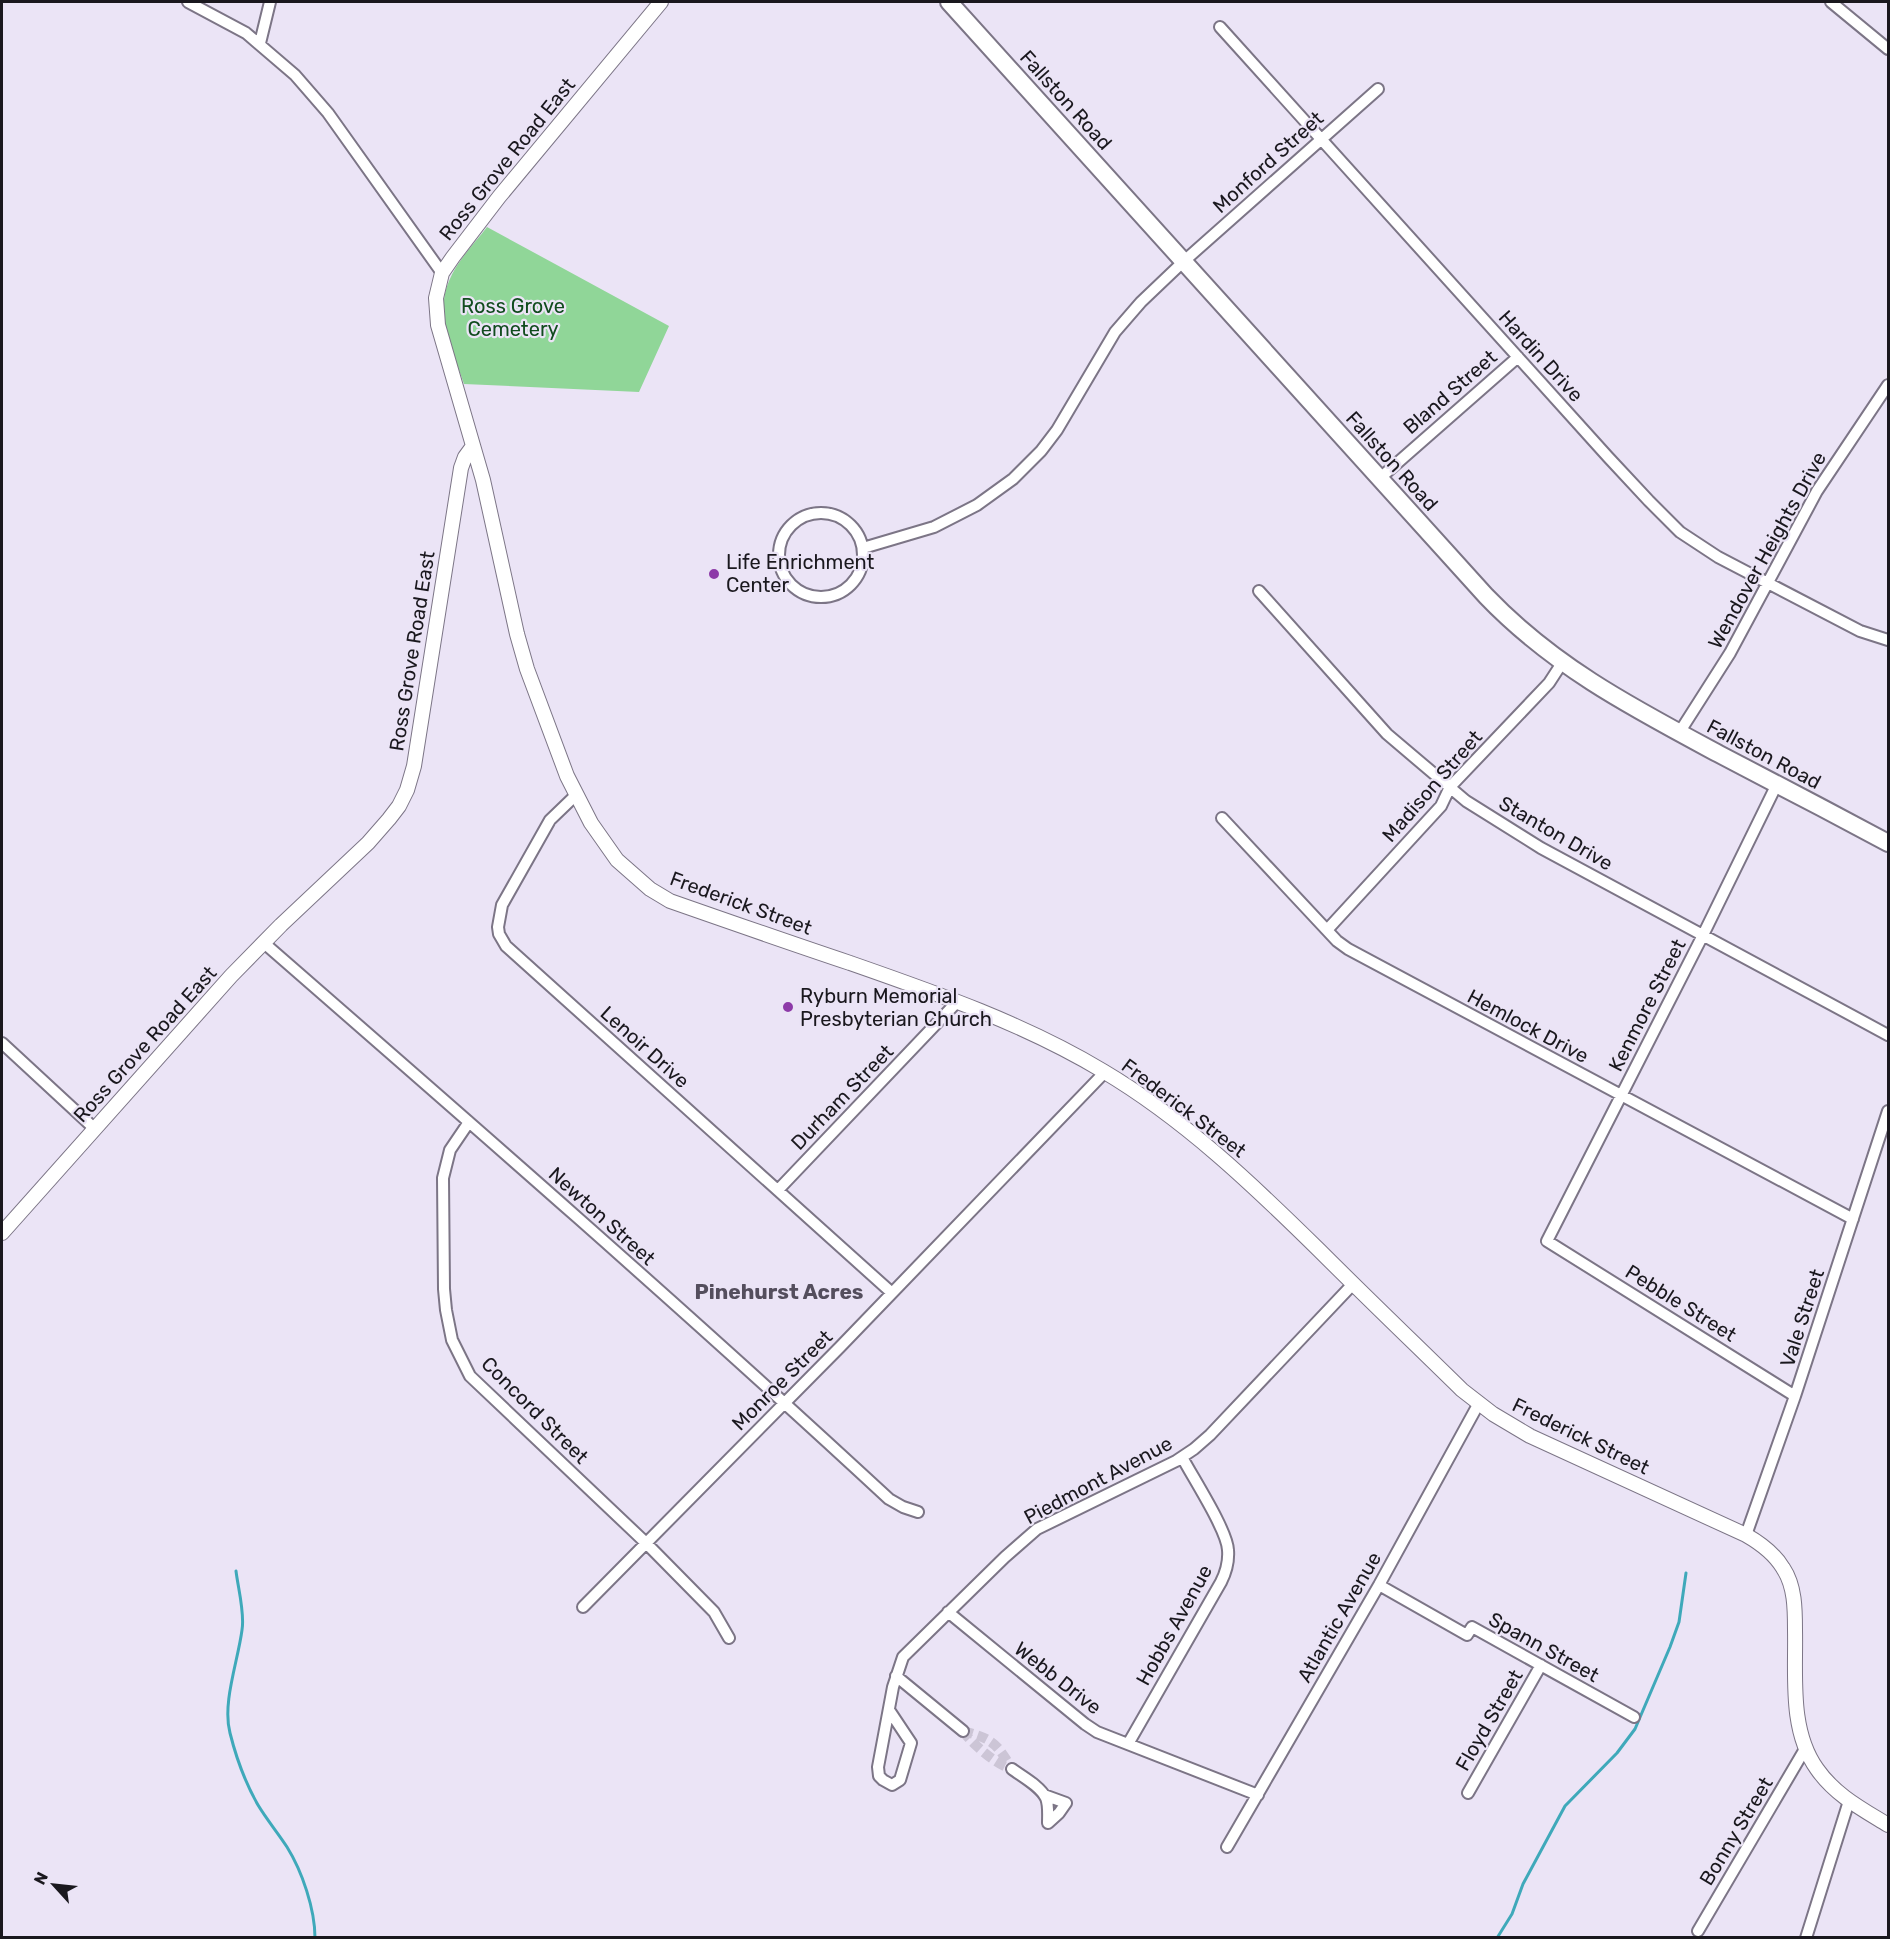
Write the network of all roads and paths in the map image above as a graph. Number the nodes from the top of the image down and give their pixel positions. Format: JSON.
{"nodes":[{"id":1,"x":188,"y":2,"type":"edge"},
{"id":2,"x":270,"y":2,"type":"edge"},
{"id":3,"x":661,"y":2,"type":"edge"},
{"id":4,"x":949,"y":2,"type":"edge"},
{"id":5,"x":1831,"y":2,"type":"edge"},
{"id":6,"x":1220,"y":27,"type":"dead end"},
{"id":7,"x":260,"y":43,"type":"junction"},
{"id":8,"x":1888,"y":49,"type":"edge"},
{"id":9,"x":1378,"y":89,"type":"dead end"},
{"id":10,"x":1321,"y":139,"type":"junction"},
{"id":11,"x":1183,"y":262,"type":"junction"},
{"id":12,"x":442,"y":273,"type":"junction"},
{"id":13,"x":1518,"y":357,"type":"junction"},
{"id":14,"x":1888,"y":385,"type":"edge"},
{"id":15,"x":472,"y":446,"type":"junction"},
{"id":16,"x":1379,"y":478,"type":"junction"},
{"id":17,"x":863,"y":548,"type":"junction"},
{"id":18,"x":1768,"y":582,"type":"junction"},
{"id":19,"x":1259,"y":591,"type":"dead end"},
{"id":20,"x":1888,"y":640,"type":"edge"},
{"id":21,"x":1562,"y":663,"type":"junction"},
{"id":22,"x":1679,"y":733,"type":"junction"},
{"id":23,"x":1777,"y":784,"type":"junction"},
{"id":24,"x":1450,"y":787,"type":"junction"},
{"id":25,"x":576,"y":795,"type":"junction"},
{"id":26,"x":1222,"y":818,"type":"dead end"},
{"id":27,"x":1888,"y":843,"type":"edge"},
{"id":28,"x":1327,"y":930,"type":"junction"},
{"id":29,"x":1703,"y":935,"type":"junction"},
{"id":30,"x":264,"y":943,"type":"junction"},
{"id":31,"x":957,"y":1002,"type":"junction"},
{"id":32,"x":1888,"y":1035,"type":"edge"},
{"id":33,"x":2,"y":1043,"type":"edge"},
{"id":34,"x":1105,"y":1072,"type":"junction"},
{"id":35,"x":1621,"y":1096,"type":"junction"},
{"id":36,"x":1888,"y":1111,"type":"edge"},
{"id":37,"x":469,"y":1122,"type":"junction"},
{"id":38,"x":95,"y":1128,"type":"junction"},
{"id":39,"x":778,"y":1190,"type":"junction"},
{"id":40,"x":1853,"y":1219,"type":"junction"},
{"id":41,"x":2,"y":1233,"type":"edge"},
{"id":42,"x":1547,"y":1240,"type":"joint"},
{"id":43,"x":1353,"y":1284,"type":"junction"},
{"id":44,"x":892,"y":1293,"type":"junction"},
{"id":45,"x":1795,"y":1396,"type":"junction"},
{"id":46,"x":785,"y":1402,"type":"junction"},
{"id":47,"x":1479,"y":1403,"type":"junction"},
{"id":48,"x":1182,"y":1457,"type":"junction"},
{"id":49,"x":918,"y":1512,"type":"dead end"},
{"id":50,"x":1746,"y":1535,"type":"junction"},
{"id":51,"x":646,"y":1543,"type":"junction"},
{"id":52,"x":1379,"y":1585,"type":"junction"},
{"id":53,"x":583,"y":1608,"type":"dead end"},
{"id":54,"x":948,"y":1612,"type":"junction"},
{"id":55,"x":729,"y":1638,"type":"dead end"},
{"id":56,"x":1541,"y":1665,"type":"junction"},
{"id":57,"x":896,"y":1676,"type":"junction"},
{"id":58,"x":889,"y":1710,"type":"junction"},
{"id":59,"x":1634,"y":1717,"type":"dead end"},
{"id":60,"x":963,"y":1731,"type":"tunnel mouth"},
{"id":61,"x":1128,"y":1744,"type":"junction"},
{"id":62,"x":1805,"y":1749,"type":"junction"},
{"id":63,"x":1012,"y":1769,"type":"dead end"},
{"id":64,"x":1468,"y":1793,"type":"dead end"},
{"id":65,"x":1044,"y":1795,"type":"dead end"},
{"id":66,"x":1258,"y":1795,"type":"junction"},
{"id":67,"x":1849,"y":1801,"type":"junction"},
{"id":68,"x":1888,"y":1825,"type":"edge"},
{"id":69,"x":1227,"y":1847,"type":"dead end"},
{"id":70,"x":1698,"y":1931,"type":"dead end"},
{"id":71,"x":1806,"y":1938,"type":"edge"}],
"edges":[{"from":1,"to":7,"type":"street"},
{"from":2,"to":7,"type":"street"},
{"from":3,"to":12,"type":"street","name":"Ross Grove Road East"},
{"from":4,"to":11,"type":"main road","name":"Fallston Road"},
{"from":5,"to":8,"type":"street"},
{"from":6,"to":10,"type":"street","name":"Hardin Drive"},
{"from":7,"to":12,"type":"street"},
{"from":9,"to":10,"type":"street","name":"Monford Street"},
{"from":10,"to":11,"type":"street","name":"Monford Street"},
{"from":10,"to":13,"type":"street","name":"Hardin Drive"},
{"from":11,"to":16,"type":"main road","name":"Fallston Road"},
{"from":11,"to":17,"type":"street","name":"Monford Street"},
{"from":12,"to":15,"type":"street","name":"Ross Grove Road East"},
{"from":13,"to":16,"type":"street","name":"Bland Street"},
{"from":13,"to":18,"type":"street","name":"Hardin Drive"},
{"from":14,"to":18,"type":"street","name":"Wendover Heights Drive"},
{"from":15,"to":25,"type":"street","name":"Frederick Street"},
{"from":15,"to":30,"type":"street","name":"Ross Grove Road East"},
{"from":16,"to":21,"type":"main road","name":"Fallston Road"},
{"from":17,"to":17,"type":"street"},
{"from":18,"to":20,"type":"street","name":"Hardin Drive"},
{"from":18,"to":22,"type":"street","name":"Wendover Heights Drive"},
{"from":19,"to":24,"type":"street","name":"Stanton Drive"},
{"from":21,"to":22,"type":"main road","name":"Fallston Road"},
{"from":21,"to":24,"type":"street","name":"Madison Street"},
{"from":22,"to":23,"type":"main road","name":"Fallston Road"},
{"from":23,"to":27,"type":"main road","name":"Fallston Road"},
{"from":23,"to":29,"type":"street","name":"Kenmore Street"},
{"from":24,"to":28,"type":"street","name":"Madison Street"},
{"from":24,"to":29,"type":"street","name":"Stanton Drive"},
{"from":25,"to":31,"type":"street","name":"Frederick Street"},
{"from":25,"to":39,"type":"street","name":"Lenoir Drive"},
{"from":26,"to":28,"type":"street","name":"Hemlock Drive"},
{"from":28,"to":35,"type":"street","name":"Hemlock Drive"},
{"from":29,"to":32,"type":"street","name":"Stanton Drive"},
{"from":29,"to":35,"type":"street","name":"Kenmore Street"},
{"from":30,"to":37,"type":"street","name":"Newton Street"},
{"from":30,"to":38,"type":"street","name":"Ross Grove Road East"},
{"from":31,"to":34,"type":"street","name":"Frederick Street"},
{"from":31,"to":39,"type":"street","name":"Durham Street"},
{"from":33,"to":38,"type":"street"},
{"from":34,"to":43,"type":"street","name":"Frederick Street"},
{"from":34,"to":44,"type":"street","name":"Monroe Street"},
{"from":35,"to":40,"type":"street","name":"Hemlock Drive"},
{"from":35,"to":42,"type":"street","name":"Kenmore Street"},
{"from":36,"to":40,"type":"street","name":"Vale Street"},
{"from":37,"to":46,"type":"street","name":"Newton Street"},
{"from":37,"to":51,"type":"street","name":"Concord Street"},
{"from":38,"to":41,"type":"street","name":"Ross Grove Road East"},
{"from":39,"to":44,"type":"street","name":"Lenoir Drive"},
{"from":40,"to":45,"type":"street","name":"Vale Street"},
{"from":42,"to":45,"type":"street","name":"Pebble Street"},
{"from":43,"to":47,"type":"street","name":"Frederick Street"},
{"from":43,"to":48,"type":"street","name":"Piedmont Avenue"},
{"from":44,"to":46,"type":"street","name":"Monroe Street"},
{"from":45,"to":50,"type":"street","name":"Vale Street"},
{"from":46,"to":49,"type":"street","name":"Newton Street"},
{"from":46,"to":51,"type":"street","name":"Monroe Street"},
{"from":47,"to":50,"type":"street","name":"Frederick Street"},
{"from":47,"to":52,"type":"street","name":"Atlantic Avenue"},
{"from":48,"to":54,"type":"street","name":"Piedmont Avenue"},
{"from":48,"to":61,"type":"street","name":"Hobbs Avenue"},
{"from":50,"to":62,"type":"street","name":"Frederick Street"},
{"from":51,"to":53,"type":"street","name":"Monroe Street"},
{"from":51,"to":55,"type":"street","name":"Concord Street"},
{"from":52,"to":56,"type":"street","name":"Spann Street"},
{"from":52,"to":66,"type":"street","name":"Atlantic Avenue"},
{"from":54,"to":57,"type":"street","name":"Piedmont Avenue"},
{"from":54,"to":61,"type":"street","name":"Webb Drive"},
{"from":56,"to":59,"type":"street","name":"Spann Street"},
{"from":56,"to":64,"type":"street","name":"Floyd Street"},
{"from":57,"to":58,"type":"street","name":"Piedmont Avenue"},
{"from":57,"to":60,"type":"street"},
{"from":58,"to":58,"type":"street","name":"Piedmont Avenue"},
{"from":61,"to":66,"type":"street","name":"Webb Drive"},
{"from":62,"to":67,"type":"street","name":"Frederick Street"},
{"from":62,"to":70,"type":"street","name":"Bonny Street"},
{"from":63,"to":65,"type":"street"},
{"from":66,"to":69,"type":"street","name":"Atlantic Avenue"},
{"from":67,"to":68,"type":"street","name":"Frederick Street"},
{"from":67,"to":71,"type":"street"}]}
